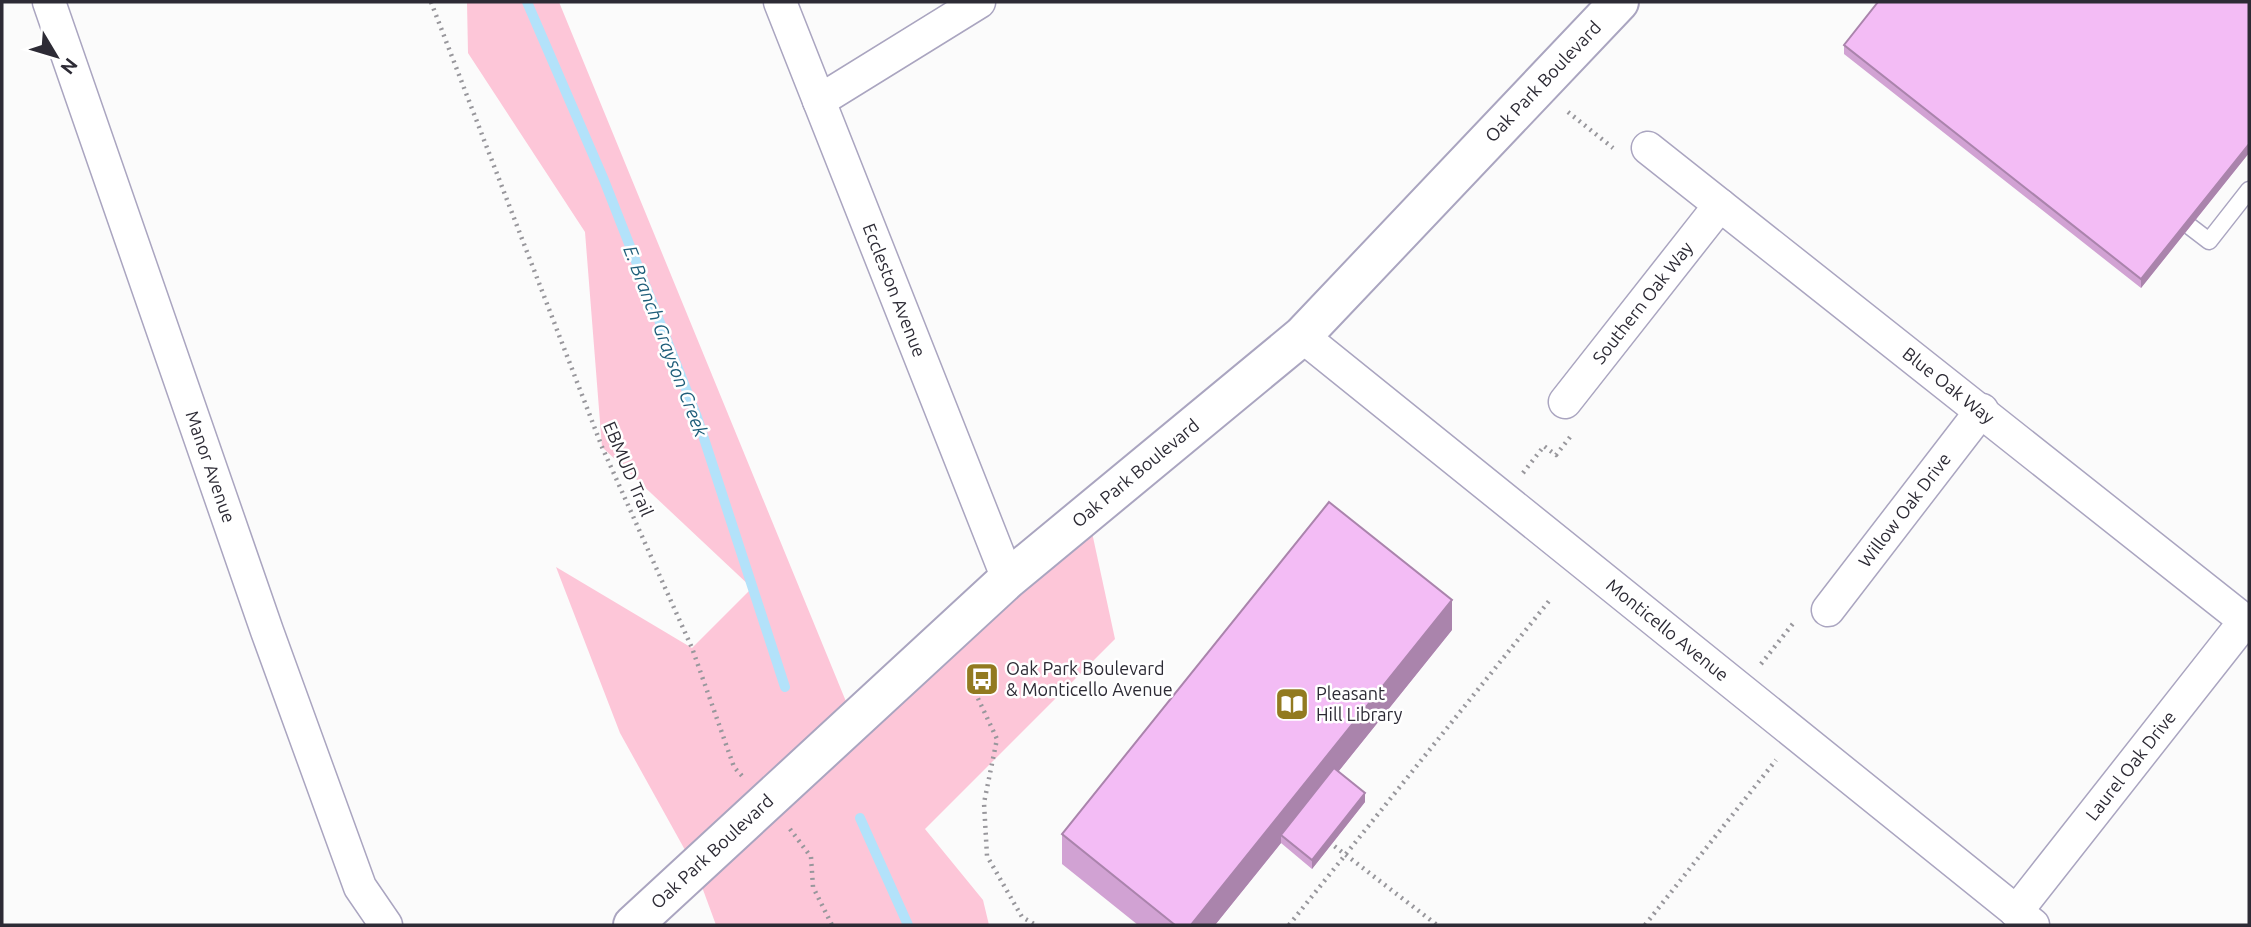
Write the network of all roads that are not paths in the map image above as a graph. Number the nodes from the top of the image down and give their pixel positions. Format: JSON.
{"nodes":[{"id":1,"x":49,"y":2,"type":"edge"},
{"id":2,"x":780,"y":2,"type":"edge"},
{"id":3,"x":979,"y":2,"type":"edge"},
{"id":4,"x":1619,"y":2,"type":"edge"},
{"id":5,"x":819,"y":101,"type":"junction"},
{"id":6,"x":1648,"y":148,"type":"road end"},
{"id":7,"x":2249,"y":190,"type":"edge"},
{"id":8,"x":1720,"y":205,"type":"junction"},
{"id":9,"x":2165,"y":207,"type":"edge"},
{"id":10,"x":1301,"y":336,"type":"junction"},
{"id":11,"x":1564,"y":402,"type":"road end"},
{"id":12,"x":1982,"y":410,"type":"junction"},
{"id":13,"x":1008,"y":579,"type":"junction"},
{"id":14,"x":1828,"y":610,"type":"road end"},
{"id":15,"x":2247,"y":622,"type":"edge"},
{"id":16,"x":2025,"y":918,"type":"edge"},
{"id":17,"x":386,"y":925,"type":"edge"},
{"id":18,"x":633,"y":925,"type":"edge"}],
"edges":[{"from":1,"to":17,"type":"street","name":"Manor Avenue"},
{"from":2,"to":5,"type":"street","name":"Eccleston Avenue"},
{"from":3,"to":5,"type":"street"},
{"from":4,"to":10,"type":"street","name":"Oak Park Boulevard"},
{"from":5,"to":13,"type":"street","name":"Eccleston Avenue"},
{"from":6,"to":8,"type":"street","name":"Blue Oak Way"},
{"from":7,"to":9,"type":"lane"},
{"from":8,"to":11,"type":"street","name":"Southern Oak Way"},
{"from":8,"to":12,"type":"street","name":"Blue Oak Way"},
{"from":10,"to":13,"type":"street","name":"Oak Park Boulevard"},
{"from":10,"to":16,"type":"street","name":"Monticello Avenue"},
{"from":12,"to":14,"type":"street","name":"Willow Oak Drive"},
{"from":12,"to":15,"type":"street","name":"Blue Oak Way"},
{"from":13,"to":18,"type":"street","name":"Oak Park Boulevard"},
{"from":15,"to":16,"type":"street","name":"Laurel Oak Drive"}]}
